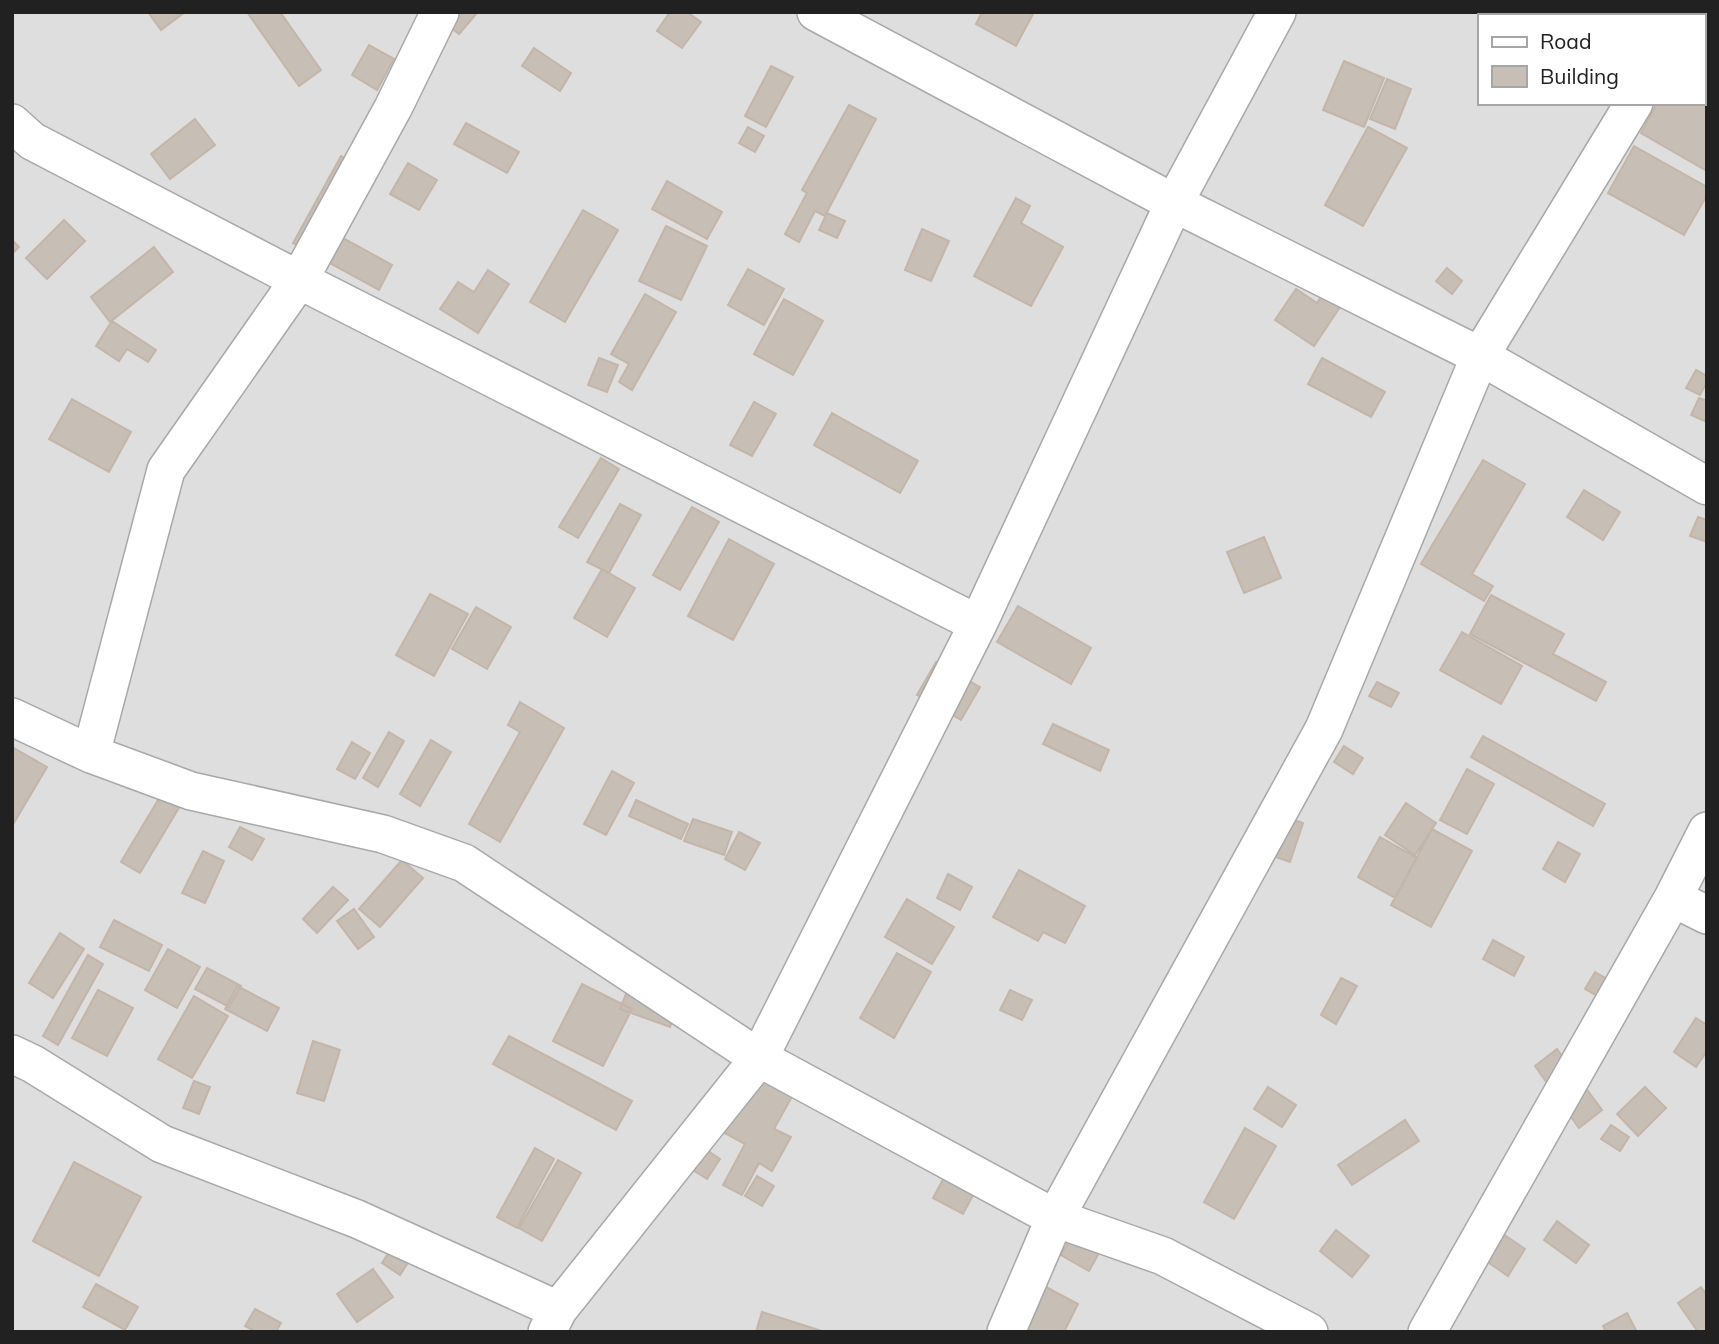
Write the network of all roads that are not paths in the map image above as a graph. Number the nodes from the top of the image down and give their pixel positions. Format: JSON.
{"nodes":[{"id":1,"x":440,"y":12,"type":"edge"},
{"id":2,"x":816,"y":12,"type":"edge"},
{"id":3,"x":1277,"y":12,"type":"edge"},
{"id":4,"x":1633,"y":105,"type":"edge"},
{"id":5,"x":12,"y":123,"type":"edge"},
{"id":6,"x":1174,"y":202,"type":"junction"},
{"id":7,"x":299,"y":279,"type":"junction"},
{"id":8,"x":1480,"y":356,"type":"junction"},
{"id":9,"x":1707,"y":486,"type":"edge"},
{"id":10,"x":978,"y":624,"type":"junction"},
{"id":11,"x":12,"y":718,"type":"edge"},
{"id":12,"x":91,"y":754,"type":"junction"},
{"id":13,"x":1707,"y":831,"type":"edge"},
{"id":14,"x":1673,"y":898,"type":"junction"},
{"id":15,"x":1707,"y":915,"type":"edge"},
{"id":16,"x":12,"y":1054,"type":"edge"},
{"id":17,"x":759,"y":1058,"type":"junction"},
{"id":18,"x":1055,"y":1218,"type":"junction"},
{"id":19,"x":552,"y":1321,"type":"edge"},
{"id":20,"x":1006,"y":1332,"type":"edge"},
{"id":21,"x":1309,"y":1332,"type":"edge"},
{"id":22,"x":1427,"y":1332,"type":"edge"}],
"edges":[{"from":1,"to":7,"type":"street"},
{"from":2,"to":6,"type":"street"},
{"from":3,"to":6,"type":"street"},
{"from":4,"to":8,"type":"street"},
{"from":5,"to":7,"type":"street"},
{"from":6,"to":8,"type":"street"},
{"from":6,"to":10,"type":"street"},
{"from":7,"to":10,"type":"street"},
{"from":7,"to":12,"type":"street"},
{"from":8,"to":9,"type":"street"},
{"from":8,"to":18,"type":"street"},
{"from":10,"to":17,"type":"street"},
{"from":11,"to":12,"type":"street"},
{"from":12,"to":17,"type":"street"},
{"from":13,"to":14,"type":"street"},
{"from":14,"to":15,"type":"street"},
{"from":14,"to":22,"type":"street"},
{"from":16,"to":19,"type":"street"},
{"from":17,"to":18,"type":"street"},
{"from":17,"to":19,"type":"street"},
{"from":18,"to":20,"type":"street"},
{"from":18,"to":21,"type":"street"}]}
